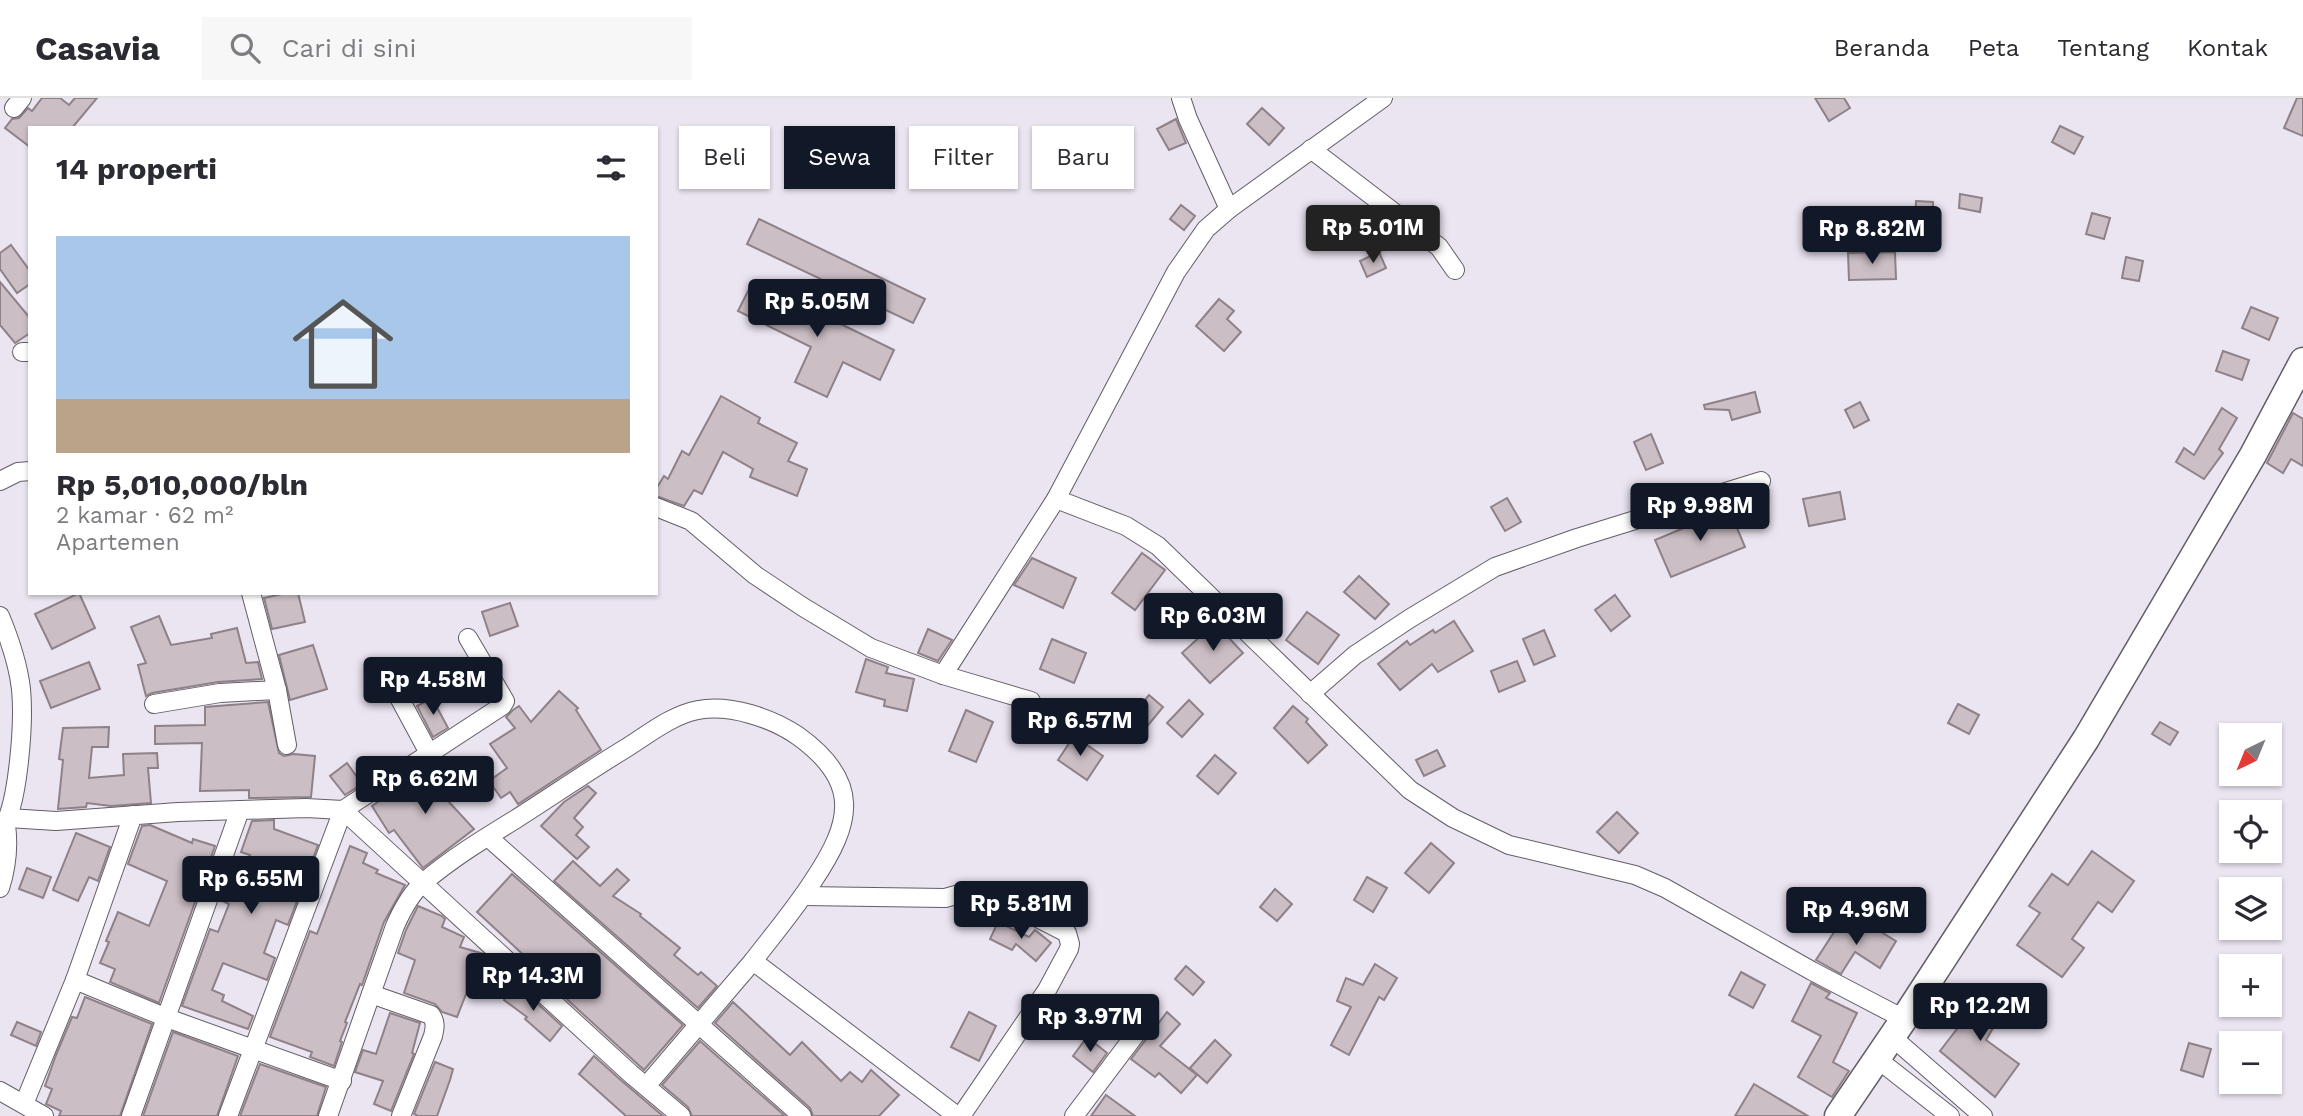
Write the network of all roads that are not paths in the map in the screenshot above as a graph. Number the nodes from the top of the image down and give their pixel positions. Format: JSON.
{"nodes":[{"id":1,"x":1181,"y":98,"type":"edge"},
{"id":2,"x":1383,"y":98,"type":"edge"},
{"id":3,"x":1311,"y":149,"type":"junction"},
{"id":4,"x":1229,"y":209,"type":"junction"},
{"id":5,"x":1455,"y":270,"type":"dead end"},
{"id":6,"x":2303,"y":361,"type":"edge"},
{"id":7,"x":28,"y":471,"type":"edge"},
{"id":8,"x":0,"y":481,"type":"edge"},
{"id":9,"x":1761,"y":481,"type":"dead end"},
{"id":10,"x":1056,"y":499,"type":"junction"},
{"id":11,"x":658,"y":508,"type":"edge"},
{"id":12,"x":252,"y":595,"type":"edge"},
{"id":13,"x":0,"y":616,"type":"edge"},
{"id":14,"x":468,"y":638,"type":"dead end"},
{"id":15,"x":943,"y":675,"type":"junction"},
{"id":16,"x":388,"y":677,"type":"dead end"},
{"id":17,"x":277,"y":690,"type":"junction"},
{"id":18,"x":1310,"y":694,"type":"junction"},
{"id":19,"x":1031,"y":701,"type":"dead end"},
{"id":20,"x":154,"y":704,"type":"dead end"},
{"id":21,"x":287,"y":745,"type":"dead end"},
{"id":22,"x":430,"y":755,"type":"junction"},
{"id":23,"x":240,"y":810,"type":"junction"},
{"id":24,"x":343,"y":810,"type":"junction"},
{"id":25,"x":133,"y":815,"type":"junction"},
{"id":26,"x":5,"y":825,"type":"edge"},
{"id":27,"x":488,"y":836,"type":"junction"},
{"id":28,"x":423,"y":883,"type":"junction"},
{"id":29,"x":0,"y":888,"type":"edge"},
{"id":30,"x":803,"y":896,"type":"junction"},
{"id":31,"x":753,"y":961,"type":"junction"},
{"id":32,"x":75,"y":980,"type":"junction"},
{"id":33,"x":371,"y":994,"type":"junction"},
{"id":34,"x":167,"y":1018,"type":"junction"},
{"id":35,"x":699,"y":1026,"type":"junction"},
{"id":36,"x":1898,"y":1028,"type":"junction"},
{"id":37,"x":1138,"y":1031,"type":"dead end"},
{"id":38,"x":253,"y":1048,"type":"junction"},
{"id":39,"x":1876,"y":1058,"type":"junction"},
{"id":40,"x":342,"y":1080,"type":"junction"},
{"id":41,"x":647,"y":1085,"type":"junction"},
{"id":42,"x":0,"y":1091,"type":"edge"},
{"id":43,"x":24,"y":1104,"type":"junction"},
{"id":44,"x":44,"y":1116,"type":"edge"},
{"id":45,"x":131,"y":1116,"type":"edge"},
{"id":46,"x":228,"y":1116,"type":"edge"},
{"id":47,"x":328,"y":1116,"type":"edge"},
{"id":48,"x":401,"y":1116,"type":"edge"},
{"id":49,"x":681,"y":1116,"type":"edge"},
{"id":50,"x":802,"y":1116,"type":"edge"},
{"id":51,"x":959,"y":1116,"type":"edge"},
{"id":52,"x":1074,"y":1116,"type":"edge"},
{"id":53,"x":1838,"y":1116,"type":"edge"},
{"id":54,"x":1950,"y":1116,"type":"edge"},
{"id":55,"x":1983,"y":1116,"type":"edge"}],
"edges":[{"from":1,"to":4,"type":"street"},
{"from":2,"to":3,"type":"street"},
{"from":3,"to":4,"type":"street"},
{"from":3,"to":5,"type":"street"},
{"from":4,"to":10,"type":"street"},
{"from":6,"to":36,"type":"main road"},
{"from":7,"to":8,"type":"street"},
{"from":9,"to":18,"type":"street"},
{"from":10,"to":15,"type":"street"},
{"from":10,"to":18,"type":"street"},
{"from":11,"to":15,"type":"street"},
{"from":12,"to":17,"type":"street"},
{"from":13,"to":26,"type":"street"},
{"from":14,"to":22,"type":"street"},
{"from":15,"to":19,"type":"street"},
{"from":16,"to":22,"type":"street"},
{"from":17,"to":20,"type":"street"},
{"from":17,"to":21,"type":"street"},
{"from":18,"to":36,"type":"street"},
{"from":22,"to":24,"type":"street"},
{"from":23,"to":24,"type":"street"},
{"from":23,"to":25,"type":"street"},
{"from":23,"to":34,"type":"street"},
{"from":24,"to":28,"type":"street"},
{"from":24,"to":38,"type":"street"},
{"from":25,"to":26,"type":"street"},
{"from":25,"to":32,"type":"street"},
{"from":26,"to":29,"type":"street"},
{"from":27,"to":28,"type":"street"},
{"from":27,"to":30,"type":"street"},
{"from":27,"to":35,"type":"street"},
{"from":28,"to":33,"type":"street"},
{"from":28,"to":41,"type":"street"},
{"from":30,"to":31,"type":"street"},
{"from":30,"to":51,"type":"street"},
{"from":31,"to":35,"type":"street"},
{"from":31,"to":51,"type":"street"},
{"from":32,"to":34,"type":"street"},
{"from":32,"to":43,"type":"street"},
{"from":33,"to":40,"type":"street"},
{"from":33,"to":48,"type":"street"},
{"from":34,"to":38,"type":"street"},
{"from":34,"to":45,"type":"street"},
{"from":35,"to":41,"type":"street"},
{"from":35,"to":50,"type":"street"},
{"from":36,"to":39,"type":"main road"},
{"from":36,"to":55,"type":"street"},
{"from":37,"to":52,"type":"street"},
{"from":38,"to":40,"type":"street"},
{"from":38,"to":46,"type":"street"},
{"from":39,"to":53,"type":"main road"},
{"from":39,"to":54,"type":"street"},
{"from":40,"to":47,"type":"street"},
{"from":41,"to":49,"type":"street"},
{"from":42,"to":43,"type":"street"},
{"from":43,"to":44,"type":"street"}]}
